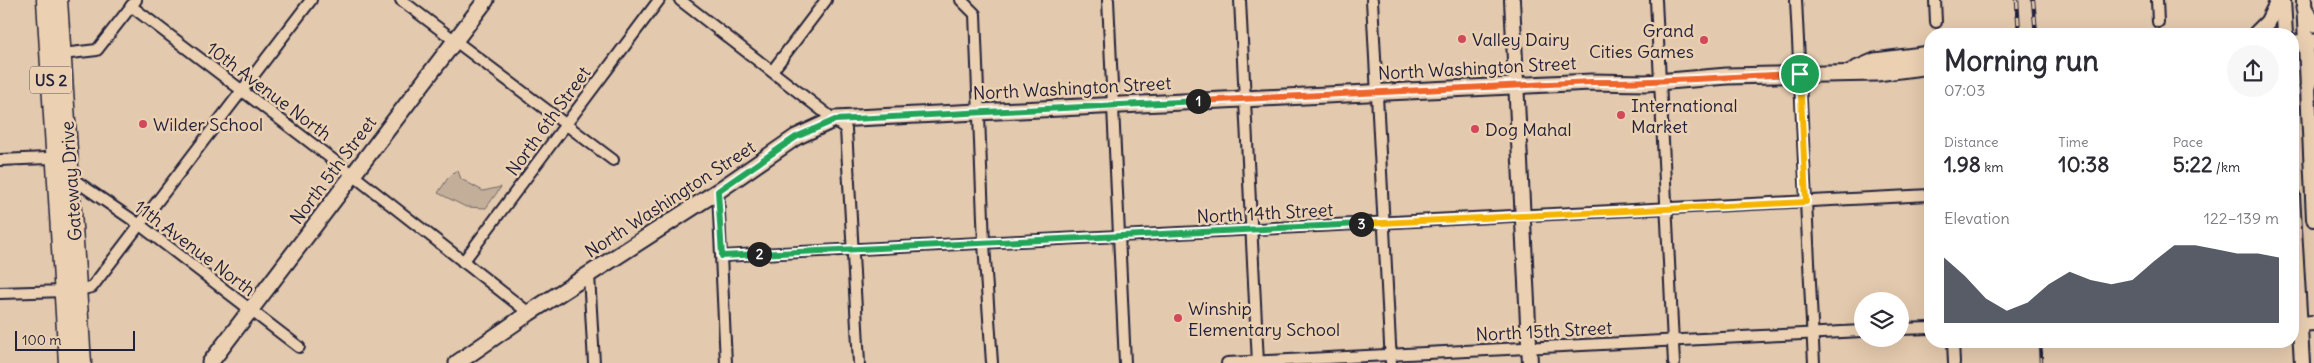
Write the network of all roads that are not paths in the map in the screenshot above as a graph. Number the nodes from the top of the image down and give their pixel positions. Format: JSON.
{"nodes":[{"id":1,"x":46,"y":0,"type":"edge"},
{"id":2,"x":58,"y":0,"type":"edge"},
{"id":3,"x":311,"y":0,"type":"edge"},
{"id":4,"x":401,"y":0,"type":"edge"},
{"id":5,"x":486,"y":0,"type":"edge"},
{"id":6,"x":659,"y":0,"type":"edge"},
{"id":7,"x":680,"y":0,"type":"edge"},
{"id":8,"x":826,"y":0,"type":"edge"},
{"id":9,"x":961,"y":0,"type":"edge"},
{"id":10,"x":1108,"y":0,"type":"edge"},
{"id":11,"x":1240,"y":0,"type":"edge"},
{"id":12,"x":1372,"y":0,"type":"edge"},
{"id":13,"x":1512,"y":0,"type":"edge"},
{"id":14,"x":1656,"y":0,"type":"edge"},
{"id":15,"x":1796,"y":0,"type":"edge"},
{"id":16,"x":1935,"y":0,"type":"edge"},
{"id":17,"x":2157,"y":0,"type":"edge"},
{"id":18,"x":2280,"y":0,"type":"edge"},
{"id":19,"x":2283,"y":0,"type":"edge"},
{"id":20,"x":133,"y":3,"type":"edge"},
{"id":21,"x":2304,"y":4,"type":"edge"},
{"id":22,"x":1936,"y":22,"type":"dead end"},
{"id":23,"x":2158,"y":22,"type":"dead end"},
{"id":24,"x":2314,"y":24,"type":"edge"},
{"id":25,"x":2262,"y":28,"type":"edge"},
{"id":26,"x":2285,"y":28,"type":"edge"},
{"id":27,"x":454,"y":41,"type":"junction"},
{"id":28,"x":2304,"y":43,"type":"edge"},
{"id":29,"x":62,"y":54,"type":"junction"},
{"id":30,"x":1924,"y":55,"type":"edge"},
{"id":31,"x":2314,"y":66,"type":"edge"},
{"id":32,"x":1924,"y":67,"type":"edge"},
{"id":33,"x":773,"y":70,"type":"junction"},
{"id":34,"x":1851,"y":72,"type":"junction"},
{"id":35,"x":1800,"y":74,"type":"junction"},
{"id":36,"x":1659,"y":82,"type":"junction"},
{"id":37,"x":1516,"y":85,"type":"junction"},
{"id":38,"x":2308,"y":87,"type":"junction"},
{"id":39,"x":242,"y":90,"type":"junction"},
{"id":40,"x":1377,"y":92,"type":"junction"},
{"id":41,"x":1244,"y":99,"type":"junction"},
{"id":42,"x":1113,"y":105,"type":"junction"},
{"id":43,"x":979,"y":112,"type":"junction"},
{"id":44,"x":835,"y":120,"type":"junction"},
{"id":45,"x":566,"y":125,"type":"junction"},
{"id":46,"x":0,"y":160,"type":"edge"},
{"id":47,"x":56,"y":160,"type":"junction"},
{"id":48,"x":614,"y":160,"type":"dead end"},
{"id":49,"x":353,"y":175,"type":"junction"},
{"id":50,"x":70,"y":177,"type":"junction"},
{"id":51,"x":2313,"y":183,"type":"edge"},
{"id":52,"x":718,"y":191,"type":"junction"},
{"id":53,"x":1924,"y":195,"type":"edge"},
{"id":54,"x":1806,"y":202,"type":"junction"},
{"id":55,"x":1666,"y":208,"type":"junction"},
{"id":56,"x":1523,"y":216,"type":"junction"},
{"id":57,"x":2314,"y":219,"type":"edge"},
{"id":58,"x":1384,"y":223,"type":"junction"},
{"id":59,"x":140,"y":225,"type":"junction"},
{"id":60,"x":1251,"y":230,"type":"junction"},
{"id":61,"x":1120,"y":236,"type":"junction"},
{"id":62,"x":984,"y":244,"type":"junction"},
{"id":63,"x":854,"y":249,"type":"junction"},
{"id":64,"x":722,"y":256,"type":"junction"},
{"id":65,"x":463,"y":262,"type":"junction"},
{"id":66,"x":589,"y":275,"type":"junction"},
{"id":67,"x":71,"y":291,"type":"junction"},
{"id":68,"x":0,"y":293,"type":"edge"},
{"id":69,"x":251,"y":310,"type":"junction"},
{"id":70,"x":529,"y":313,"type":"junction"},
{"id":71,"x":2314,"y":323,"type":"edge"},
{"id":72,"x":2299,"y":324,"type":"joint"},
{"id":73,"x":1924,"y":328,"type":"edge"},
{"id":74,"x":1909,"y":329,"type":"edge"},
{"id":75,"x":1854,"y":331,"type":"edge"},
{"id":76,"x":1812,"y":333,"type":"junction"},
{"id":77,"x":1673,"y":340,"type":"junction"},
{"id":78,"x":299,"y":347,"type":"dead end"},
{"id":79,"x":1530,"y":348,"type":"junction"},
{"id":80,"x":1953,"y":348,"type":"edge"},
{"id":81,"x":1391,"y":359,"type":"edge"},
{"id":82,"x":1258,"y":362,"type":"edge"},
{"id":83,"x":68,"y":363,"type":"edge"},
{"id":84,"x":82,"y":363,"type":"edge"},
{"id":85,"x":210,"y":363,"type":"edge"},
{"id":86,"x":457,"y":363,"type":"edge"},
{"id":87,"x":594,"y":363,"type":"edge"},
{"id":88,"x":726,"y":363,"type":"edge"},
{"id":89,"x":859,"y":363,"type":"edge"},
{"id":90,"x":992,"y":363,"type":"edge"},
{"id":91,"x":1125,"y":363,"type":"edge"},
{"id":92,"x":1227,"y":363,"type":"edge"},
{"id":93,"x":1530,"y":363,"type":"edge"},
{"id":94,"x":1674,"y":363,"type":"edge"},
{"id":95,"x":1814,"y":363,"type":"edge"},
{"id":96,"x":1954,"y":363,"type":"edge"},
{"id":97,"x":2302,"y":363,"type":"edge"}],
"edges":[{"from":1,"to":47,"type":"highway","name":"Gateway Drive","number":"US 2"},
{"from":2,"to":29,"type":"highway","name":"Gateway Drive","number":"US 2"},
{"from":3,"to":39,"type":"street"},
{"from":4,"to":27,"type":"street"},
{"from":5,"to":27,"type":"main road","name":"North 5th Street"},
{"from":6,"to":45,"type":"street","name":"North 6th Street"},
{"from":7,"to":33,"type":"street"},
{"from":8,"to":33,"type":"street"},
{"from":9,"to":43,"type":"street"},
{"from":10,"to":42,"type":"street"},
{"from":11,"to":41,"type":"street"},
{"from":12,"to":40,"type":"street"},
{"from":13,"to":37,"type":"main road"},
{"from":14,"to":36,"type":"street"},
{"from":15,"to":35,"type":"street"},
{"from":16,"to":22,"type":"street"},
{"from":17,"to":23,"type":"street"},
{"from":18,"to":25,"type":"main road"},
{"from":19,"to":26,"type":"main road"},
{"from":20,"to":29,"type":"street"},
{"from":20,"to":39,"type":"street","name":"10th Avenue North"},
{"from":21,"to":24,"type":"main road"},
{"from":21,"to":28,"type":"main road"},
{"from":27,"to":45,"type":"street"},
{"from":27,"to":49,"type":"main road","name":"North 5th Street"},
{"from":28,"to":38,"type":"main road"},
{"from":29,"to":50,"type":"highway","name":"Gateway Drive","number":"US 2"},
{"from":30,"to":34,"type":"main road","name":"North Washington Street"},
{"from":31,"to":38,"type":"main road"},
{"from":32,"to":34,"type":"main road","name":"North Washington Street"},
{"from":33,"to":44,"type":"street"},
{"from":34,"to":35,"type":"main road","name":"North Washington Street"},
{"from":35,"to":36,"type":"main road","name":"North Washington Street"},
{"from":35,"to":54,"type":"street"},
{"from":36,"to":37,"type":"main road","name":"North Washington Street"},
{"from":36,"to":55,"type":"street"},
{"from":37,"to":40,"type":"main road","name":"North Washington Street"},
{"from":37,"to":56,"type":"main road"},
{"from":38,"to":51,"type":"main road"},
{"from":39,"to":49,"type":"street","name":"10th Avenue North"},
{"from":39,"to":59,"type":"street"},
{"from":40,"to":41,"type":"main road","name":"North Washington Street"},
{"from":40,"to":58,"type":"street"},
{"from":41,"to":42,"type":"main road","name":"North Washington Street"},
{"from":41,"to":60,"type":"street"},
{"from":42,"to":43,"type":"main road","name":"North Washington Street"},
{"from":42,"to":61,"type":"street"},
{"from":43,"to":44,"type":"main road","name":"North Washington Street"},
{"from":43,"to":62,"type":"street"},
{"from":44,"to":52,"type":"main road","name":"North Washington Street"},
{"from":44,"to":63,"type":"street"},
{"from":45,"to":48,"type":"street"},
{"from":45,"to":65,"type":"street","name":"North 6th Street"},
{"from":46,"to":47,"type":"street"},
{"from":47,"to":50,"type":"highway"},
{"from":47,"to":67,"type":"highway","name":"Gateway Drive","number":"US 2"},
{"from":49,"to":65,"type":"street","name":"10th Avenue North"},
{"from":49,"to":69,"type":"main road","name":"North 5th Street"},
{"from":50,"to":59,"type":"street","name":"11th Avenue North"},
{"from":50,"to":67,"type":"highway","name":"Gateway Drive","number":"US 2"},
{"from":51,"to":57,"type":"main road"},
{"from":52,"to":64,"type":"street"},
{"from":52,"to":66,"type":"main road","name":"North Washington Street"},
{"from":53,"to":54,"type":"street","name":"North 14th Street"},
{"from":54,"to":55,"type":"street","name":"North 14th Street"},
{"from":54,"to":76,"type":"street"},
{"from":55,"to":56,"type":"street","name":"North 14th Street"},
{"from":55,"to":77,"type":"street"},
{"from":56,"to":58,"type":"street","name":"North 14th Street"},
{"from":56,"to":79,"type":"main road"},
{"from":58,"to":60,"type":"street","name":"North 14th Street"},
{"from":58,"to":81,"type":"street"},
{"from":59,"to":67,"type":"street"},
{"from":59,"to":69,"type":"street","name":"11th Avenue North"},
{"from":60,"to":61,"type":"street","name":"North 14th Street"},
{"from":60,"to":82,"type":"street"},
{"from":61,"to":62,"type":"street","name":"North 14th Street"},
{"from":61,"to":91,"type":"street"},
{"from":62,"to":63,"type":"street","name":"North 14th Street"},
{"from":62,"to":90,"type":"street"},
{"from":63,"to":64,"type":"street","name":"North 14th Street"},
{"from":63,"to":89,"type":"street"},
{"from":64,"to":88,"type":"street"},
{"from":65,"to":70,"type":"street","name":"10th Avenue North"},
{"from":66,"to":70,"type":"main road","name":"North Washington Street"},
{"from":66,"to":87,"type":"street"},
{"from":67,"to":68,"type":"street"},
{"from":67,"to":83,"type":"highway","name":"Gateway Drive","number":"US 2"},
{"from":67,"to":84,"type":"highway","name":"Gateway Drive","number":"US 2"},
{"from":69,"to":78,"type":"street","name":"11th Avenue North"},
{"from":69,"to":85,"type":"main road","name":"North 5th Street"},
{"from":70,"to":86,"type":"main road","name":"North Washington Street"},
{"from":71,"to":72,"type":"main road"},
{"from":72,"to":97,"type":"main road"},
{"from":73,"to":74,"type":"street"},
{"from":75,"to":76,"type":"street","name":"North 15th Street"},
{"from":76,"to":77,"type":"street","name":"North 15th Street"},
{"from":76,"to":95,"type":"street"},
{"from":77,"to":79,"type":"street","name":"North 15th Street"},
{"from":77,"to":94,"type":"street"},
{"from":79,"to":81,"type":"street","name":"North 15th Street"},
{"from":79,"to":93,"type":"main road"},
{"from":80,"to":96,"type":"street"},
{"from":81,"to":82,"type":"street","name":"North 15th Street"},
{"from":82,"to":92,"type":"street","name":"North 15th Street"}]}
